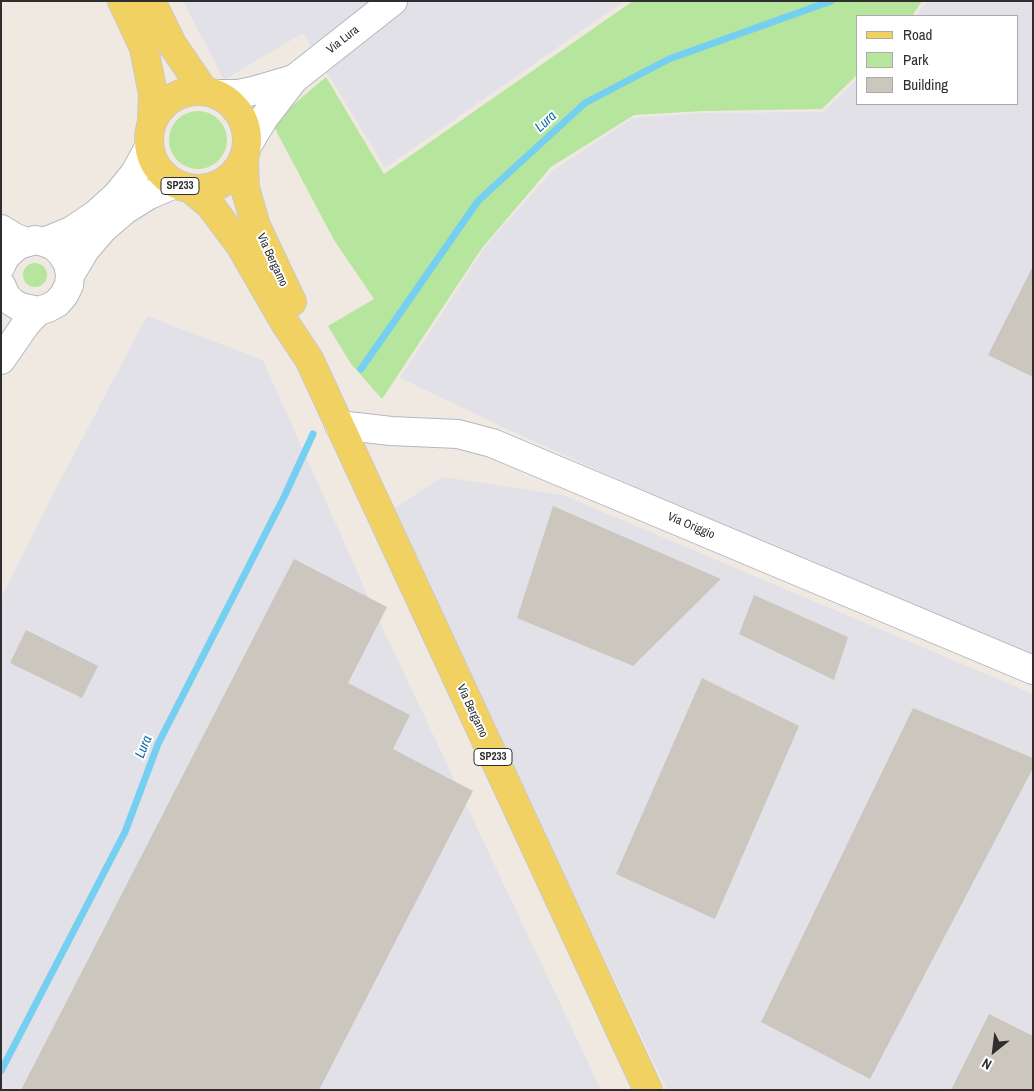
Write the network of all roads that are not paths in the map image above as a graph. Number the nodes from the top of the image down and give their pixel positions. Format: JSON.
{"nodes":[{"id":1,"x":122,"y":1,"type":"edge"},
{"id":2,"x":151,"y":1,"type":"edge"},
{"id":3,"x":392,"y":1,"type":"edge"},
{"id":4,"x":294,"y":79,"type":"junction"},
{"id":5,"x":210,"y":93,"type":"junction"},
{"id":6,"x":151,"y":134,"type":"junction"},
{"id":7,"x":246,"y":152,"type":"junction"},
{"id":8,"x":184,"y":187,"type":"junction"},
{"id":9,"x":1,"y":229,"type":"edge"},
{"id":10,"x":35,"y":242,"type":"junction"},
{"id":11,"x":1,"y":266,"type":"edge"},
{"id":12,"x":70,"y":275,"type":"junction"},
{"id":13,"x":4,"y":290,"type":"edge"},
{"id":14,"x":38,"y":310,"type":"junction"},
{"id":15,"x":1,"y":333,"type":"edge"},
{"id":16,"x":309,"y":358,"type":"junction"},
{"id":17,"x":1,"y":360,"type":"edge"},
{"id":18,"x":339,"y":425,"type":"junction"},
{"id":19,"x":1033,"y":670,"type":"edge"},
{"id":20,"x":648,"y":1090,"type":"edge"}],
"edges":[{"from":1,"to":6,"type":"main road","number":"SP233"},
{"from":2,"to":5,"type":"main road","number":"SP233"},
{"from":3,"to":4,"type":"street","name":"Via Lura"},
{"from":4,"to":5,"type":"street","name":"Via Lura"},
{"from":4,"to":7,"type":"street","name":"Via Lura"},
{"from":5,"to":6,"type":"main road"},
{"from":5,"to":7,"type":"main road","number":"SP233"},
{"from":6,"to":8,"type":"main road","number":"SP233"},
{"from":6,"to":10,"type":"street"},
{"from":7,"to":8,"type":"main road","number":"SP233"},
{"from":7,"to":16,"type":"main road","name":"Via Bergamo","number":"SP233"},
{"from":8,"to":12,"type":"street"},
{"from":8,"to":16,"type":"main road","name":"Via Bergamo","number":"SP233"},
{"from":9,"to":10,"type":"street"},
{"from":10,"to":11,"type":"street"},
{"from":10,"to":12,"type":"street"},
{"from":12,"to":14,"type":"street"},
{"from":13,"to":14,"type":"street"},
{"from":13,"to":15,"type":"street"},
{"from":14,"to":17,"type":"street"},
{"from":16,"to":18,"type":"main road","name":"Via Bergamo","number":"SP233"},
{"from":18,"to":19,"type":"street","name":"Via Origgio"},
{"from":18,"to":20,"type":"main road","name":"Via Bergamo","number":"SP233"}]}
